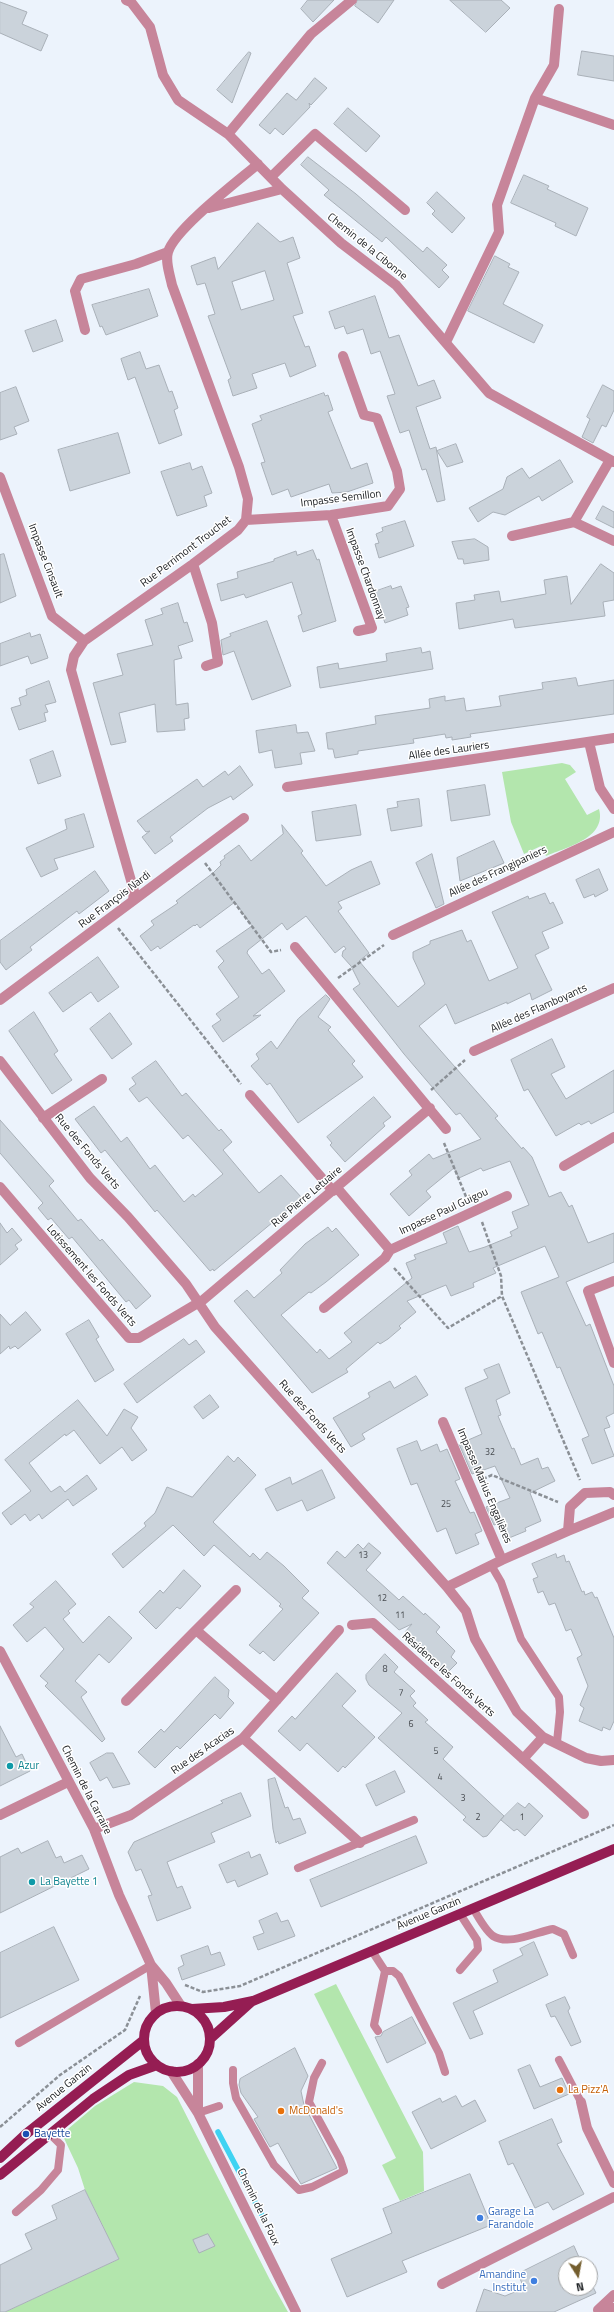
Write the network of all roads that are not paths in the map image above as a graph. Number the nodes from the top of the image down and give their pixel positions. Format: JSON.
{"nodes":[{"id":1,"x":126,"y":0,"type":"edge"},
{"id":2,"x":352,"y":0,"type":"edge"},
{"id":3,"x":559,"y":9,"type":"dead end"},
{"id":4,"x":536,"y":98,"type":"junction"},
{"id":5,"x":614,"y":125,"type":"edge"},
{"id":6,"x":228,"y":134,"type":"junction"},
{"id":7,"x":258,"y":164,"type":"junction"},
{"id":8,"x":271,"y":177,"type":"junction"},
{"id":9,"x":282,"y":189,"type":"junction"},
{"id":10,"x":205,"y":209,"type":"junction"},
{"id":11,"x":405,"y":210,"type":"dead end"},
{"id":12,"x":168,"y":252,"type":"junction"},
{"id":13,"x":85,"y":330,"type":"dead end"},
{"id":14,"x":446,"y":342,"type":"junction"},
{"id":15,"x":343,"y":356,"type":"dead end"},
{"id":16,"x":612,"y":461,"type":"edge"},
{"id":17,"x":0,"y":477,"type":"edge"},
{"id":18,"x":331,"y":515,"type":"junction"},
{"id":19,"x":246,"y":520,"type":"junction"},
{"id":20,"x":574,"y":522,"type":"junction"},
{"id":21,"x":512,"y":536,"type":"dead end"},
{"id":22,"x":614,"y":541,"type":"edge"},
{"id":23,"x":193,"y":564,"type":"junction"},
{"id":24,"x":358,"y":631,"type":"dead end"},
{"id":25,"x":84,"y":641,"type":"junction"},
{"id":26,"x":206,"y":666,"type":"dead end"},
{"id":27,"x":614,"y":738,"type":"edge"},
{"id":28,"x":589,"y":742,"type":"junction"},
{"id":29,"x":287,"y":787,"type":"dead end"},
{"id":30,"x":614,"y":809,"type":"edge"},
{"id":31,"x":244,"y":818,"type":"dead end"},
{"id":32,"x":614,"y":832,"type":"edge"},
{"id":33,"x":133,"y":900,"type":"junction"},
{"id":34,"x":393,"y":935,"type":"road end"},
{"id":35,"x":295,"y":947,"type":"road end"},
{"id":36,"x":614,"y":988,"type":"edge"},
{"id":37,"x":0,"y":1000,"type":"edge"},
{"id":38,"x":474,"y":1051,"type":"road end"},
{"id":39,"x":0,"y":1061,"type":"edge"},
{"id":40,"x":102,"y":1079,"type":"dead end"},
{"id":41,"x":250,"y":1095,"type":"road end"},
{"id":42,"x":430,"y":1108,"type":"junction"},
{"id":43,"x":42,"y":1118,"type":"junction"},
{"id":44,"x":446,"y":1129,"type":"road end"},
{"id":45,"x":614,"y":1137,"type":"edge"},
{"id":46,"x":564,"y":1166,"type":"dead end"},
{"id":47,"x":0,"y":1188,"type":"edge"},
{"id":48,"x":335,"y":1190,"type":"junction"},
{"id":49,"x":507,"y":1196,"type":"dead end"},
{"id":50,"x":388,"y":1254,"type":"junction"},
{"id":51,"x":614,"y":1281,"type":"edge"},
{"id":52,"x":198,"y":1303,"type":"junction"},
{"id":53,"x":324,"y":1308,"type":"dead end"},
{"id":54,"x":614,"y":1363,"type":"edge"},
{"id":55,"x":444,"y":1422,"type":"dead end"},
{"id":56,"x":614,"y":1495,"type":"edge"},
{"id":57,"x":614,"y":1512,"type":"edge"},
{"id":58,"x":568,"y":1531,"type":"junction"},
{"id":59,"x":502,"y":1560,"type":"junction"},
{"id":60,"x":490,"y":1565,"type":"junction"},
{"id":61,"x":448,"y":1587,"type":"junction"},
{"id":62,"x":236,"y":1590,"type":"dead end"},
{"id":63,"x":352,"y":1625,"type":"dead end"},
{"id":64,"x":196,"y":1630,"type":"junction"},
{"id":65,"x":339,"y":1630,"type":"dead end"},
{"id":66,"x":0,"y":1651,"type":"edge"},
{"id":67,"x":277,"y":1700,"type":"junction"},
{"id":68,"x":126,"y":1701,"type":"dead end"},
{"id":69,"x":543,"y":1737,"type":"junction"},
{"id":70,"x":244,"y":1738,"type":"junction"},
{"id":71,"x":557,"y":1742,"type":"junction"},
{"id":72,"x":523,"y":1759,"type":"junction"},
{"id":73,"x":614,"y":1760,"type":"edge"},
{"id":74,"x":68,"y":1782,"type":"junction"},
{"id":75,"x":584,"y":1814,"type":"dead end"},
{"id":76,"x":0,"y":1815,"type":"edge"},
{"id":77,"x":414,"y":1820,"type":"dead end"},
{"id":78,"x":94,"y":1829,"type":"junction"},
{"id":79,"x":360,"y":1843,"type":"junction"},
{"id":80,"x":614,"y":1849,"type":"edge"},
{"id":81,"x":298,"y":1868,"type":"dead end"},
{"id":82,"x":473,"y":1908,"type":"junction"},
{"id":83,"x":460,"y":1914,"type":"junction"},
{"id":84,"x":372,"y":1950,"type":"junction"},
{"id":85,"x":573,"y":1955,"type":"dead end"},
{"id":86,"x":150,"y":1965,"type":"junction"},
{"id":87,"x":460,"y":1970,"type":"dead end"},
{"id":88,"x":385,"y":1972,"type":"junction"},
{"id":89,"x":253,"y":2001,"type":"junction"},
{"id":90,"x":181,"y":2006,"type":"junction"},
{"id":91,"x":192,"y":2009,"type":"junction"},
{"id":92,"x":156,"y":2013,"type":"junction"},
{"id":93,"x":378,"y":2031,"type":"dead end"},
{"id":94,"x":210,"y":2038,"type":"junction"},
{"id":95,"x":144,"y":2040,"type":"junction"},
{"id":96,"x":19,"y":2043,"type":"dead end"},
{"id":97,"x":559,"y":2060,"type":"dead end"},
{"id":98,"x":322,"y":2063,"type":"dead end"},
{"id":99,"x":157,"y":2064,"type":"junction"},
{"id":100,"x":198,"y":2064,"type":"junction"},
{"id":101,"x":233,"y":2070,"type":"dead end"},
{"id":102,"x":171,"y":2071,"type":"junction"},
{"id":103,"x":445,"y":2072,"type":"dead end"},
{"id":104,"x":580,"y":2102,"type":"joint"},
{"id":105,"x":219,"y":2106,"type":"dead end"},
{"id":106,"x":198,"y":2113,"type":"junction"},
{"id":107,"x":51,"y":2135,"type":"junction"},
{"id":108,"x":0,"y":2158,"type":"edge"},
{"id":109,"x":0,"y":2175,"type":"edge"},
{"id":110,"x":614,"y":2183,"type":"edge"},
{"id":111,"x":614,"y":2197,"type":"edge"},
{"id":112,"x":16,"y":2212,"type":"dead end"},
{"id":113,"x":442,"y":2284,"type":"dead end"},
{"id":114,"x":614,"y":2295,"type":"edge"},
{"id":115,"x":614,"y":2308,"type":"edge"},
{"id":116,"x":596,"y":2311,"type":"edge"},
{"id":117,"x":296,"y":2312,"type":"edge"}],
"edges":[{"from":1,"to":6,"type":"street","name":"Chemin de la Cibonne"},
{"from":2,"to":6,"type":"street"},
{"from":3,"to":4,"type":"street"},
{"from":4,"to":5,"type":"street"},
{"from":4,"to":14,"type":"street"},
{"from":6,"to":7,"type":"street","name":"Chemin de la Cibonne"},
{"from":7,"to":8,"type":"street","name":"Chemin de la Cibonne"},
{"from":7,"to":10,"type":"street"},
{"from":8,"to":9,"type":"street","name":"Chemin de la Cibonne"},
{"from":8,"to":11,"type":"street"},
{"from":9,"to":10,"type":"street"},
{"from":9,"to":14,"type":"street","name":"Chemin de la Cibonne"},
{"from":10,"to":12,"type":"street"},
{"from":12,"to":13,"type":"street"},
{"from":12,"to":19,"type":"street","name":"Rue Perrimont Trouchet"},
{"from":14,"to":16,"type":"street","name":"Chemin de la Cibonne"},
{"from":15,"to":18,"type":"street","name":"Impasse Semillon"},
{"from":16,"to":20,"type":"street"},
{"from":17,"to":25,"type":"street","name":"Impasse Cinsault"},
{"from":18,"to":19,"type":"street","name":"Impasse Semillon"},
{"from":18,"to":24,"type":"street","name":"Impasse Chardonnay"},
{"from":19,"to":23,"type":"street","name":"Rue Perrimont Trouchet"},
{"from":20,"to":21,"type":"street"},
{"from":20,"to":22,"type":"street"},
{"from":23,"to":25,"type":"street","name":"Rue Perrimont Trouchet"},
{"from":23,"to":26,"type":"street"},
{"from":25,"to":33,"type":"street","name":"Rue Perrimont Trouchet"},
{"from":27,"to":28,"type":"street","name":"Allée des Lauriers"},
{"from":28,"to":29,"type":"street","name":"Allée des Lauriers"},
{"from":28,"to":30,"type":"street"},
{"from":31,"to":33,"type":"street","name":"Rue François Nardi"},
{"from":32,"to":34,"type":"street","name":"Allée des Frangipaniers"},
{"from":33,"to":37,"type":"street","name":"Rue François Nardi"},
{"from":35,"to":42,"type":"street"},
{"from":36,"to":38,"type":"street","name":"Allée des Flamboyants"},
{"from":39,"to":43,"type":"street","name":"Rue des Fonds Verts"},
{"from":40,"to":43,"type":"street"},
{"from":41,"to":48,"type":"street"},
{"from":42,"to":44,"type":"street"},
{"from":42,"to":48,"type":"street","name":"Rue Pierre Letuaire"},
{"from":43,"to":52,"type":"street","name":"Rue des Fonds Verts"},
{"from":45,"to":46,"type":"street"},
{"from":47,"to":52,"type":"street","name":"Lotissement les Fonds Verts"},
{"from":48,"to":50,"type":"street"},
{"from":48,"to":52,"type":"street","name":"Rue Pierre Letuaire"},
{"from":49,"to":50,"type":"street","name":"Impasse Paul Guigou"},
{"from":50,"to":53,"type":"street","name":"Impasse Paul Guigou"},
{"from":51,"to":54,"type":"street"},
{"from":52,"to":61,"type":"street","name":"Rue des Fonds Verts"},
{"from":55,"to":59,"type":"street","name":"Impasse Marius Engalières"},
{"from":56,"to":58,"type":"street"},
{"from":57,"to":58,"type":"street"},
{"from":58,"to":59,"type":"street"},
{"from":59,"to":60,"type":"street"},
{"from":60,"to":61,"type":"street"},
{"from":60,"to":71,"type":"lane"},
{"from":61,"to":69,"type":"street","name":"Rue des Fonds Verts"},
{"from":62,"to":64,"type":"street"},
{"from":63,"to":72,"type":"street","name":"Résidence les Fonds Verts"},
{"from":64,"to":67,"type":"street"},
{"from":64,"to":68,"type":"street"},
{"from":65,"to":67,"type":"street","name":"Rue des Acacias"},
{"from":66,"to":74,"type":"street","name":"Chemin de la Carraire"},
{"from":67,"to":70,"type":"street","name":"Rue des Acacias"},
{"from":69,"to":71,"type":"street","name":"Rue des Fonds Verts"},
{"from":69,"to":72,"type":"street"},
{"from":70,"to":78,"type":"street","name":"Rue des Acacias"},
{"from":70,"to":79,"type":"street"},
{"from":71,"to":73,"type":"street","name":"Rue des Fonds Verts"},
{"from":72,"to":75,"type":"street","name":"Résidence les Fonds Verts"},
{"from":74,"to":76,"type":"street"},
{"from":74,"to":78,"type":"street","name":"Chemin de la Carraire"},
{"from":77,"to":79,"type":"lane"},
{"from":78,"to":86,"type":"street","name":"Chemin de la Carraire"},
{"from":79,"to":81,"type":"lane"},
{"from":80,"to":82,"type":"main road","name":"Avenue Ganzin"},
{"from":82,"to":83,"type":"main road","name":"Avenue Ganzin"},
{"from":82,"to":85,"type":"lane"},
{"from":83,"to":84,"type":"main road","name":"Avenue Ganzin"},
{"from":83,"to":87,"type":"lane"},
{"from":84,"to":88,"type":"lane"},
{"from":84,"to":89,"type":"main road","name":"Avenue Ganzin"},
{"from":86,"to":90,"type":"street","name":"Chemin de la Carraire"},
{"from":86,"to":92,"type":"street","name":"Chemin de la Carraire"},
{"from":86,"to":96,"type":"lane"},
{"from":88,"to":93,"type":"lane"},
{"from":88,"to":103,"type":"lane"},
{"from":89,"to":91,"type":"main road","name":"Avenue Ganzin"},
{"from":89,"to":94,"type":"main road","name":"Avenue Ganzin"},
{"from":90,"to":91,"type":"main road"},
{"from":90,"to":92,"type":"main road"},
{"from":91,"to":94,"type":"main road"},
{"from":92,"to":95,"type":"main road"},
{"from":94,"to":100,"type":"main road"},
{"from":95,"to":99,"type":"main road"},
{"from":95,"to":108,"type":"main road","name":"Avenue Ganzin"},
{"from":97,"to":104,"type":"lane"},
{"from":98,"to":101,"type":"lane"},
{"from":99,"to":102,"type":"main road"},
{"from":99,"to":107,"type":"main road"},
{"from":100,"to":102,"type":"main road"},
{"from":100,"to":106,"type":"street","name":"Chemin de la Foux"},
{"from":102,"to":106,"type":"street","name":"Chemin de la Foux"},
{"from":104,"to":110,"type":"street"},
{"from":105,"to":106,"type":"lane"},
{"from":106,"to":117,"type":"street","name":"Chemin de la Foux"},
{"from":107,"to":109,"type":"main road"},
{"from":107,"to":112,"type":"lane"},
{"from":111,"to":113,"type":"street"},
{"from":114,"to":116,"type":"street"},
{"from":115,"to":116,"type":"street"}]}
